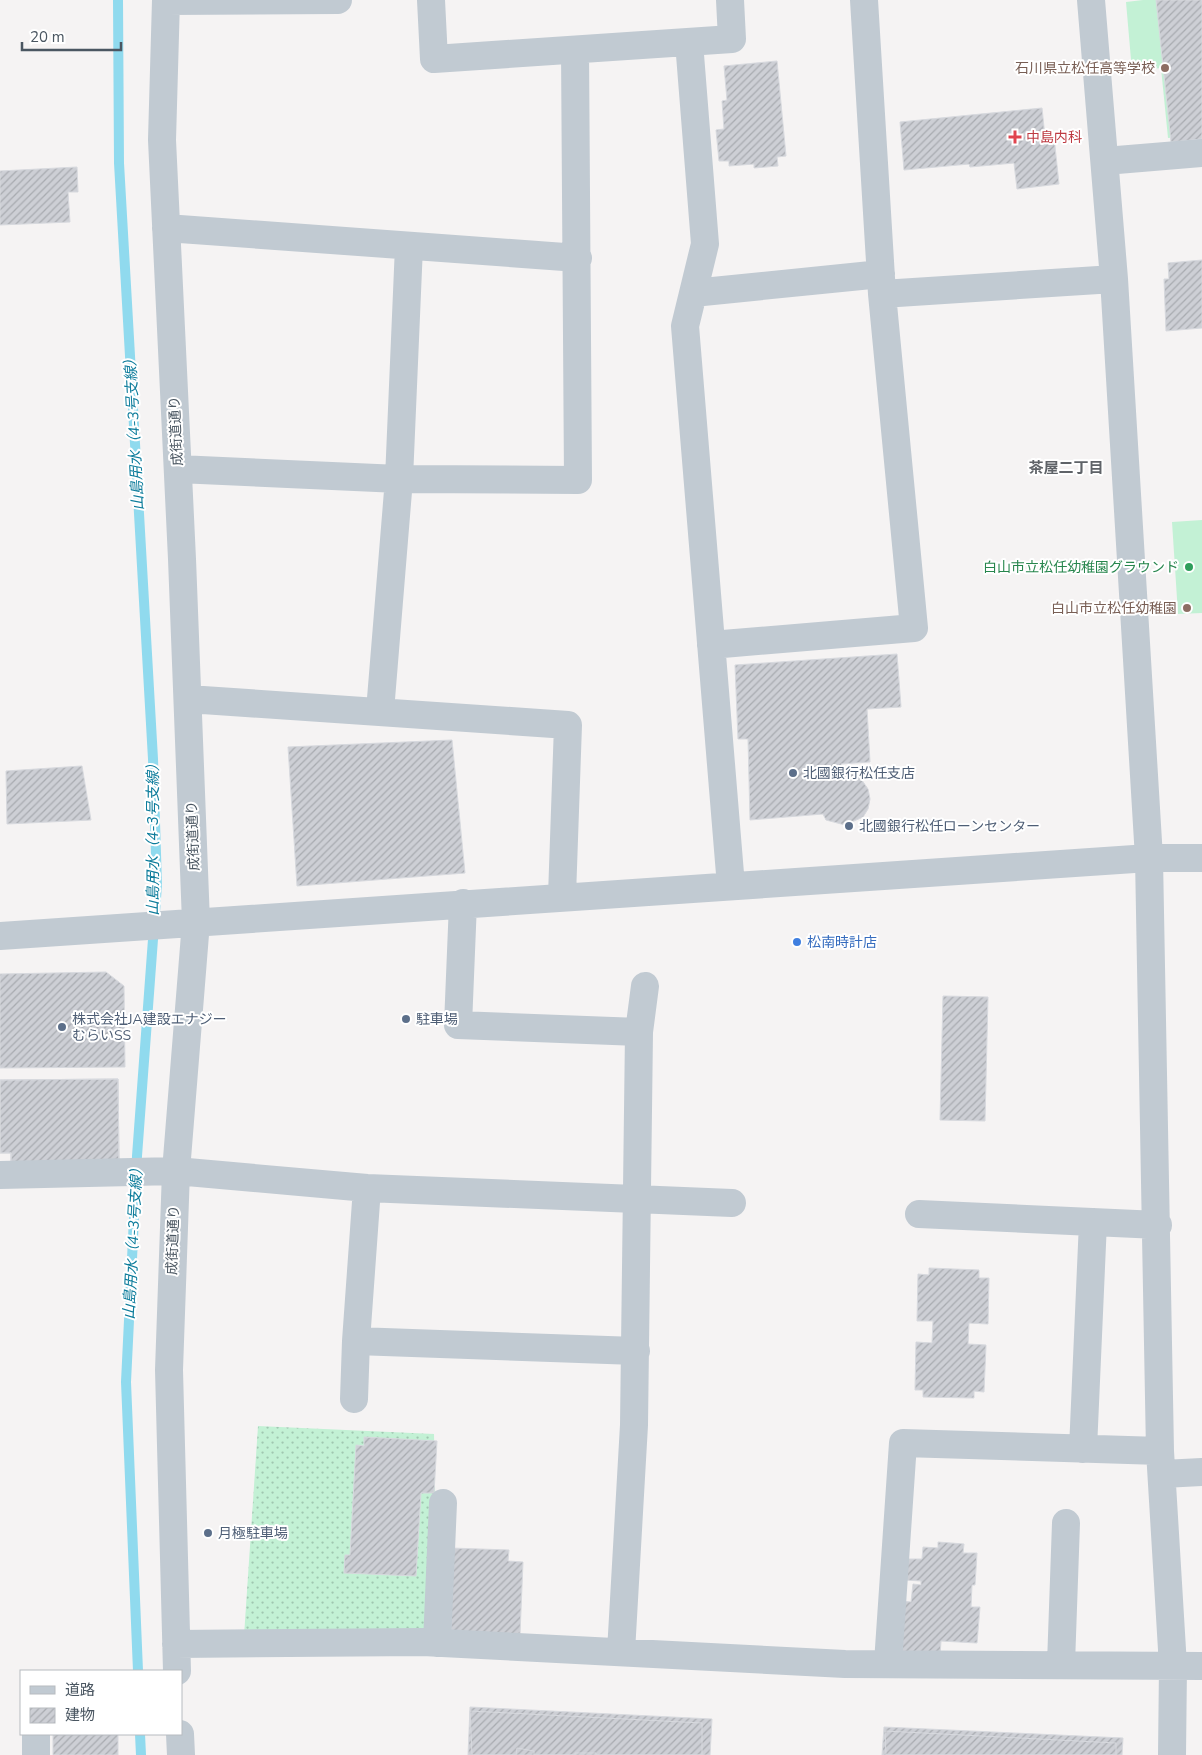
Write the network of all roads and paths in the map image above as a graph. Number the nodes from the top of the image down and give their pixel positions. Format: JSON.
{"nodes":[{"id":1,"x":166,"y":0,"type":"edge"},
{"id":2,"x":338,"y":0,"type":"edge"},
{"id":3,"x":431,"y":0,"type":"edge"},
{"id":4,"x":730,"y":0,"type":"edge"},
{"id":5,"x":864,"y":0,"type":"edge"},
{"id":6,"x":1091,"y":0,"type":"edge"},
{"id":7,"x":689,"y":42,"type":"junction"},
{"id":8,"x":575,"y":50,"type":"junction"},
{"id":9,"x":1202,"y":153,"type":"edge"},
{"id":10,"x":1105,"y":161,"type":"junction"},
{"id":11,"x":166,"y":228,"type":"junction"},
{"id":12,"x":409,"y":246,"type":"junction"},
{"id":13,"x":578,"y":258,"type":"junction"},
{"id":14,"x":1114,"y":279,"type":"junction"},
{"id":15,"x":881,"y":284,"type":"junction"},
{"id":16,"x":693,"y":293,"type":"junction"},
{"id":17,"x":178,"y":469,"type":"junction"},
{"id":18,"x":399,"y":479,"type":"junction"},
{"id":19,"x":711,"y":645,"type":"junction"},
{"id":20,"x":188,"y":699,"type":"junction"},
{"id":21,"x":380,"y":711,"type":"junction"},
{"id":22,"x":1150,"y":858,"type":"junction"},
{"id":23,"x":1202,"y":858,"type":"edge"},
{"id":24,"x":730,"y":886,"type":"junction"},
{"id":25,"x":562,"y":896,"type":"junction"},
{"id":26,"x":463,"y":903,"type":"junction"},
{"id":27,"x":196,"y":922,"type":"junction"},
{"id":28,"x":0,"y":936,"type":"edge"},
{"id":29,"x":645,"y":986,"type":"dead end"},
{"id":30,"x":639,"y":1032,"type":"junction"},
{"id":31,"x":176,"y":1171,"type":"junction"},
{"id":32,"x":0,"y":1175,"type":"edge"},
{"id":33,"x":367,"y":1188,"type":"junction"},
{"id":34,"x":636,"y":1199,"type":"junction"},
{"id":35,"x":732,"y":1203,"type":"dead end"},
{"id":36,"x":919,"y":1214,"type":"dead end"},
{"id":37,"x":1093,"y":1222,"type":"junction"},
{"id":38,"x":1158,"y":1225,"type":"junction"},
{"id":39,"x":356,"y":1341,"type":"junction"},
{"id":40,"x":636,"y":1351,"type":"junction"},
{"id":41,"x":354,"y":1399,"type":"dead end"},
{"id":42,"x":1084,"y":1449,"type":"junction"},
{"id":43,"x":1162,"y":1463,"type":"junction"},
{"id":44,"x":1202,"y":1472,"type":"edge"},
{"id":45,"x":443,"y":1504,"type":"dead end"},
{"id":46,"x":1066,"y":1522,"type":"dead end"},
{"id":47,"x":437,"y":1643,"type":"junction"},
{"id":48,"x":176,"y":1644,"type":"junction"},
{"id":49,"x":620,"y":1652,"type":"junction"},
{"id":50,"x":888,"y":1663,"type":"junction"},
{"id":51,"x":1062,"y":1664,"type":"junction"},
{"id":52,"x":1173,"y":1666,"type":"junction"},
{"id":53,"x":1202,"y":1666,"type":"edge"},
{"id":54,"x":177,"y":1670,"type":"edge"},
{"id":55,"x":36,"y":1735,"type":"edge"},
{"id":56,"x":180,"y":1735,"type":"edge"},
{"id":57,"x":36,"y":1755,"type":"edge"},
{"id":58,"x":181,"y":1755,"type":"edge"},
{"id":59,"x":1172,"y":1755,"type":"edge"}],
"edges":[{"from":1,"to":2,"type":"street"},
{"from":1,"to":11,"type":"street","name":"成街道通り"},
{"from":3,"to":8,"type":"street"},
{"from":4,"to":7,"type":"street"},
{"from":5,"to":15,"type":"street"},
{"from":6,"to":10,"type":"street"},
{"from":7,"to":8,"type":"street"},
{"from":7,"to":16,"type":"street"},
{"from":8,"to":13,"type":"street"},
{"from":9,"to":10,"type":"street"},
{"from":10,"to":14,"type":"street"},
{"from":11,"to":12,"type":"street"},
{"from":11,"to":17,"type":"street","name":"成街道通り"},
{"from":12,"to":13,"type":"street"},
{"from":12,"to":18,"type":"street"},
{"from":13,"to":18,"type":"street"},
{"from":14,"to":15,"type":"street"},
{"from":14,"to":22,"type":"street"},
{"from":15,"to":16,"type":"street"},
{"from":15,"to":19,"type":"street"},
{"from":16,"to":19,"type":"street"},
{"from":17,"to":18,"type":"street"},
{"from":17,"to":20,"type":"street","name":"成街道通り"},
{"from":18,"to":21,"type":"street"},
{"from":19,"to":24,"type":"street"},
{"from":20,"to":21,"type":"street"},
{"from":20,"to":27,"type":"street","name":"成街道通り"},
{"from":21,"to":25,"type":"street"},
{"from":22,"to":23,"type":"street"},
{"from":22,"to":24,"type":"street"},
{"from":22,"to":38,"type":"street"},
{"from":24,"to":25,"type":"street"},
{"from":25,"to":26,"type":"street"},
{"from":26,"to":27,"type":"street"},
{"from":26,"to":30,"type":"street"},
{"from":27,"to":28,"type":"street"},
{"from":27,"to":31,"type":"street","name":"成街道通り"},
{"from":29,"to":30,"type":"street"},
{"from":30,"to":34,"type":"street"},
{"from":31,"to":32,"type":"street"},
{"from":31,"to":33,"type":"street"},
{"from":31,"to":48,"type":"street","name":"成街道通り"},
{"from":33,"to":34,"type":"street"},
{"from":33,"to":39,"type":"street"},
{"from":34,"to":35,"type":"street"},
{"from":34,"to":40,"type":"street"},
{"from":36,"to":37,"type":"street"},
{"from":37,"to":38,"type":"street"},
{"from":37,"to":42,"type":"street"},
{"from":38,"to":43,"type":"street"},
{"from":39,"to":40,"type":"street"},
{"from":39,"to":41,"type":"street"},
{"from":40,"to":49,"type":"street"},
{"from":42,"to":43,"type":"street"},
{"from":42,"to":50,"type":"street"},
{"from":43,"to":44,"type":"street"},
{"from":43,"to":52,"type":"street"},
{"from":45,"to":47,"type":"street"},
{"from":46,"to":51,"type":"street"},
{"from":47,"to":48,"type":"street"},
{"from":47,"to":49,"type":"street"},
{"from":48,"to":54,"type":"street","name":"成街道通り"},
{"from":49,"to":50,"type":"street"},
{"from":50,"to":51,"type":"street"},
{"from":51,"to":52,"type":"street"},
{"from":52,"to":53,"type":"street"},
{"from":52,"to":59,"type":"street"},
{"from":55,"to":57,"type":"street"},
{"from":56,"to":58,"type":"street"}]}
